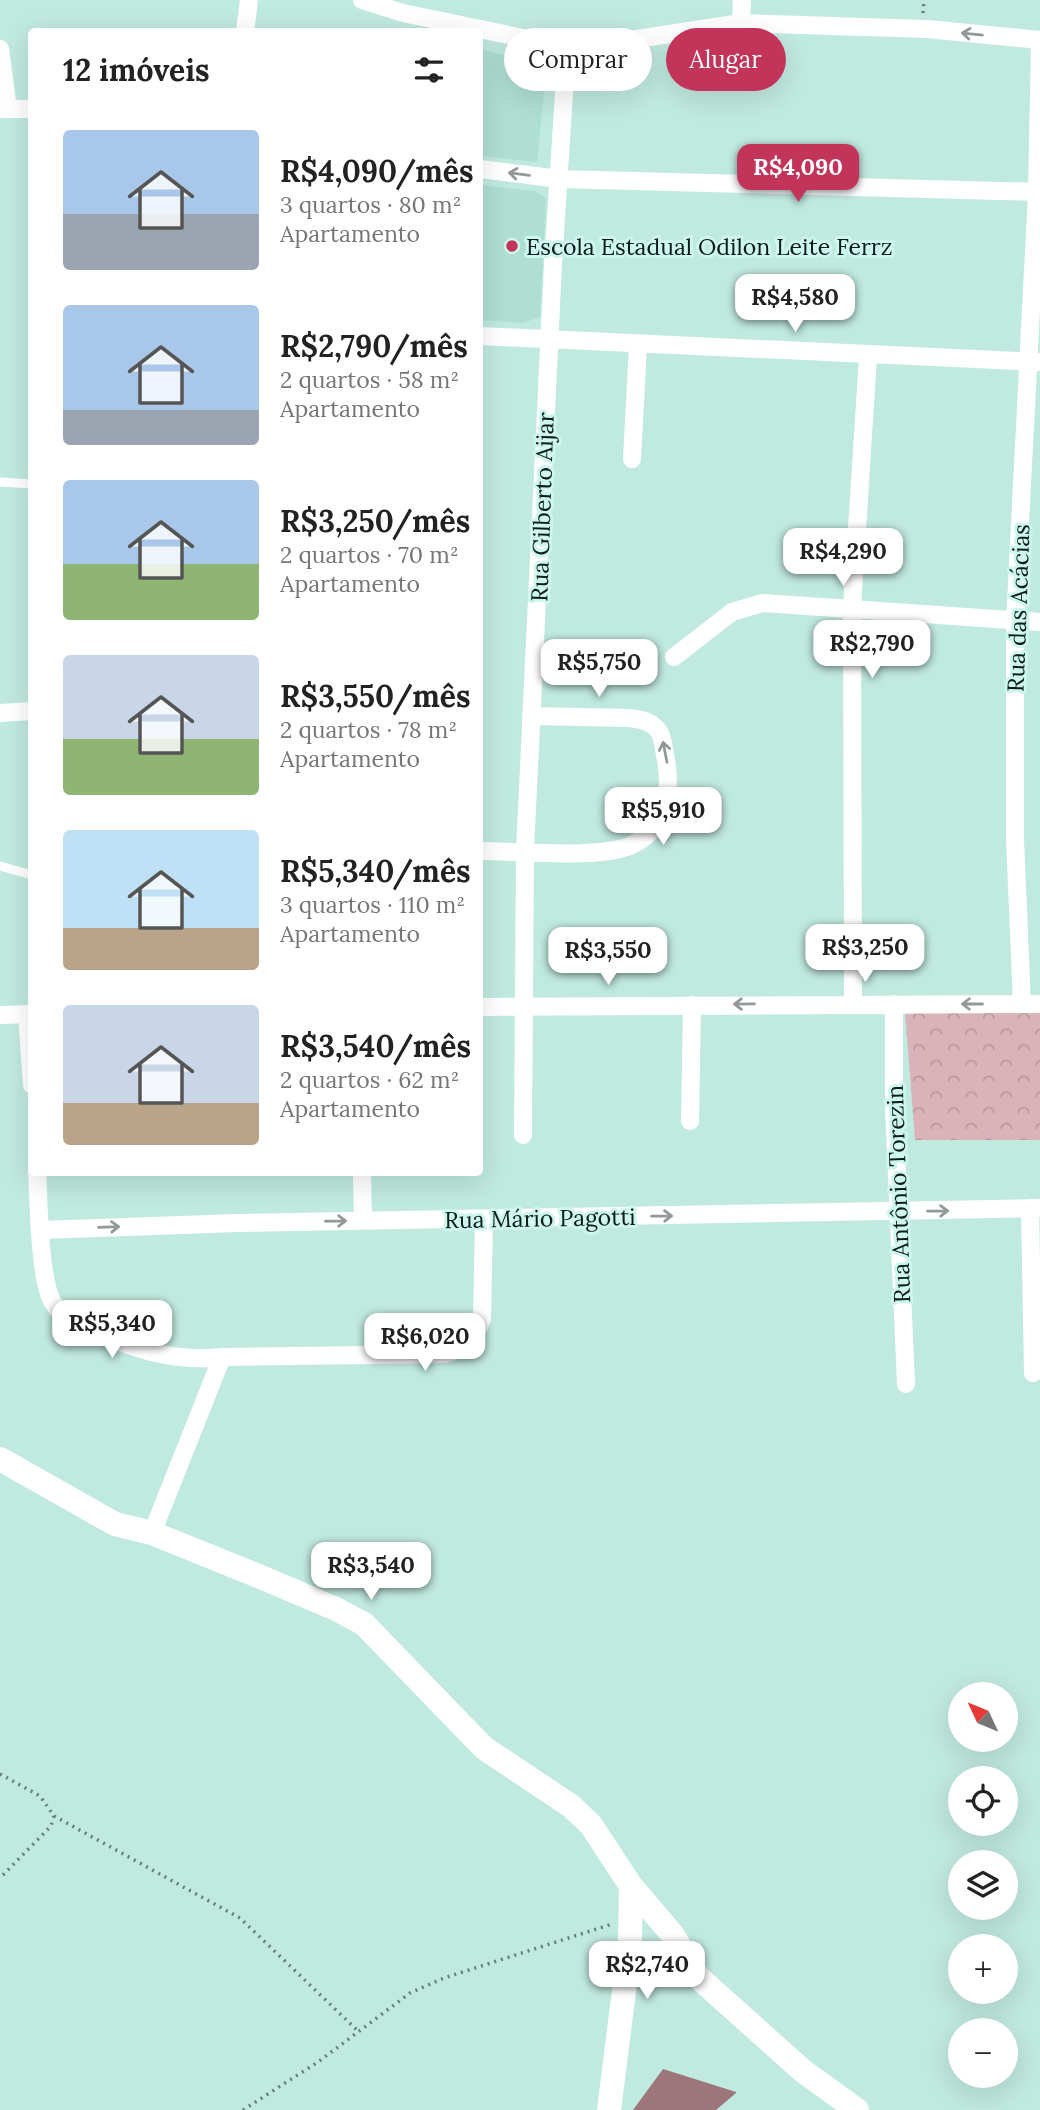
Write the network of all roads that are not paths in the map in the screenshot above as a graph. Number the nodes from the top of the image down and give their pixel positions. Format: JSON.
{"nodes":[{"id":1,"x":249,"y":0,"type":"edge"},
{"id":2,"x":362,"y":0,"type":"edge"},
{"id":3,"x":742,"y":0,"type":"edge"},
{"id":4,"x":741,"y":23,"type":"junction"},
{"id":5,"x":246,"y":28,"type":"edge"},
{"id":6,"x":475,"y":28,"type":"edge"},
{"id":7,"x":483,"y":30,"type":"edge"},
{"id":8,"x":504,"y":34,"type":"edge"},
{"id":9,"x":652,"y":37,"type":"edge"},
{"id":10,"x":1040,"y":42,"type":"edge"},
{"id":11,"x":0,"y":50,"type":"edge"},
{"id":12,"x":564,"y":91,"type":"edge"},
{"id":13,"x":28,"y":108,"type":"edge"},
{"id":14,"x":4,"y":109,"type":"edge"},
{"id":15,"x":483,"y":169,"type":"edge"},
{"id":16,"x":559,"y":178,"type":"junction"},
{"id":17,"x":1039,"y":192,"type":"edge"},
{"id":18,"x":483,"y":336,"type":"edge"},
{"id":19,"x":549,"y":340,"type":"junction"},
{"id":20,"x":638,"y":345,"type":"junction"},
{"id":21,"x":868,"y":356,"type":"junction"},
{"id":22,"x":1034,"y":362,"type":"edge"},
{"id":23,"x":632,"y":459,"type":"dead end"},
{"id":24,"x":0,"y":482,"type":"edge"},
{"id":25,"x":28,"y":484,"type":"edge"},
{"id":26,"x":852,"y":607,"type":"junction"},
{"id":27,"x":1015,"y":622,"type":"junction"},
{"id":28,"x":1040,"y":622,"type":"edge"},
{"id":29,"x":674,"y":657,"type":"dead end"},
{"id":30,"x":28,"y":711,"type":"edge"},
{"id":31,"x":0,"y":713,"type":"edge"},
{"id":32,"x":533,"y":716,"type":"junction"},
{"id":33,"x":483,"y":851,"type":"edge"},
{"id":34,"x":526,"y":851,"type":"junction"},
{"id":35,"x":0,"y":866,"type":"edge"},
{"id":36,"x":28,"y":874,"type":"edge"},
{"id":37,"x":853,"y":1003,"type":"junction"},
{"id":38,"x":894,"y":1004,"type":"junction"},
{"id":39,"x":1031,"y":1004,"type":"edge"},
{"id":40,"x":692,"y":1005,"type":"junction"},
{"id":41,"x":483,"y":1007,"type":"edge"},
{"id":42,"x":524,"y":1007,"type":"junction"},
{"id":43,"x":28,"y":1014,"type":"edge"},
{"id":44,"x":0,"y":1015,"type":"edge"},
{"id":45,"x":690,"y":1121,"type":"dead end"},
{"id":46,"x":523,"y":1135,"type":"dead end"},
{"id":47,"x":37,"y":1176,"type":"edge"},
{"id":48,"x":362,"y":1176,"type":"edge"},
{"id":49,"x":1035,"y":1208,"type":"edge"},
{"id":50,"x":899,"y":1212,"type":"junction"},
{"id":51,"x":363,"y":1220,"type":"junction"},
{"id":52,"x":484,"y":1220,"type":"junction"},
{"id":53,"x":41,"y":1230,"type":"junction"},
{"id":54,"x":222,"y":1357,"type":"junction"},
{"id":55,"x":1033,"y":1373,"type":"dead end"},
{"id":56,"x":906,"y":1384,"type":"dead end"},
{"id":57,"x":0,"y":1459,"type":"edge"},
{"id":58,"x":152,"y":1533,"type":"junction"},
{"id":59,"x":631,"y":1886,"type":"junction"},
{"id":60,"x":672,"y":1934,"type":"junction"},
{"id":61,"x":630,"y":1943,"type":"junction"},
{"id":62,"x":609,"y":2110,"type":"edge"},
{"id":63,"x":857,"y":2110,"type":"edge"}],
"edges":[{"from":1,"to":5,"type":"street"},
{"from":2,"to":6,"type":"street"},
{"from":3,"to":4,"type":"street"},
{"from":4,"to":9,"type":"street"},
{"from":10,"to":4,"type":"street","one_way":true},
{"from":7,"to":8,"type":"street"},
{"from":10,"to":17,"type":"street","name":"Rua das Acácias"},
{"from":11,"to":14,"type":"street"},
{"from":12,"to":16,"type":"street","name":"Rua Gilberto Aijar"},
{"from":13,"to":14,"type":"street"},
{"from":16,"to":15,"type":"street","one_way":true},
{"from":16,"to":17,"type":"street"},
{"from":16,"to":19,"type":"street","name":"Rua Gilberto Aijar"},
{"from":17,"to":22,"type":"street","name":"Rua das Acácias"},
{"from":18,"to":19,"type":"street"},
{"from":19,"to":20,"type":"street"},
{"from":19,"to":32,"type":"street","name":"Rua Gilberto Aijar"},
{"from":20,"to":21,"type":"street"},
{"from":20,"to":23,"type":"street"},
{"from":21,"to":22,"type":"street"},
{"from":21,"to":26,"type":"street"},
{"from":22,"to":27,"type":"street","name":"Rua das Acácias"},
{"from":24,"to":25,"type":"lane"},
{"from":26,"to":27,"type":"street"},
{"from":26,"to":29,"type":"street"},
{"from":26,"to":37,"type":"street"},
{"from":27,"to":28,"type":"street"},
{"from":27,"to":39,"type":"street","name":"Rua das Acácias"},
{"from":30,"to":31,"type":"street"},
{"from":32,"to":34,"type":"street","name":"Rua Gilberto Aijar"},
{"from":34,"to":32,"type":"street","one_way":true},
{"from":33,"to":34,"type":"street"},
{"from":34,"to":42,"type":"street","name":"Rua Gilberto Aijar"},
{"from":35,"to":36,"type":"lane"},
{"from":37,"to":38,"type":"street"},
{"from":37,"to":40,"type":"street","one_way":true},
{"from":39,"to":38,"type":"street","one_way":true},
{"from":38,"to":50,"type":"street","name":"Rua Antônio Torezin"},
{"from":40,"to":42,"type":"street"},
{"from":40,"to":45,"type":"street"},
{"from":41,"to":42,"type":"street"},
{"from":42,"to":46,"type":"street","name":"Rua Gilberto Aijar"},
{"from":43,"to":44,"type":"street"},
{"from":47,"to":53,"type":"street"},
{"from":48,"to":51,"type":"street"},
{"from":50,"to":49,"type":"street","name":"Rua Mário Pagotti","one_way":true},
{"from":49,"to":55,"type":"street"},
{"from":52,"to":50,"type":"street","name":"Rua Mário Pagotti","one_way":true},
{"from":50,"to":56,"type":"street","name":"Rua Antônio Torezin"},
{"from":51,"to":52,"type":"street","name":"Rua Mário Pagotti"},
{"from":53,"to":51,"type":"street","name":"Rua Mário Pagotti","one_way":true},
{"from":52,"to":54,"type":"street"},
{"from":53,"to":54,"type":"street"},
{"from":54,"to":58,"type":"street"},
{"from":57,"to":58,"type":"street"},
{"from":58,"to":59,"type":"street"},
{"from":59,"to":60,"type":"street"},
{"from":59,"to":61,"type":"street"},
{"from":60,"to":61,"type":"street"},
{"from":60,"to":63,"type":"street"},
{"from":61,"to":62,"type":"street"}]}
